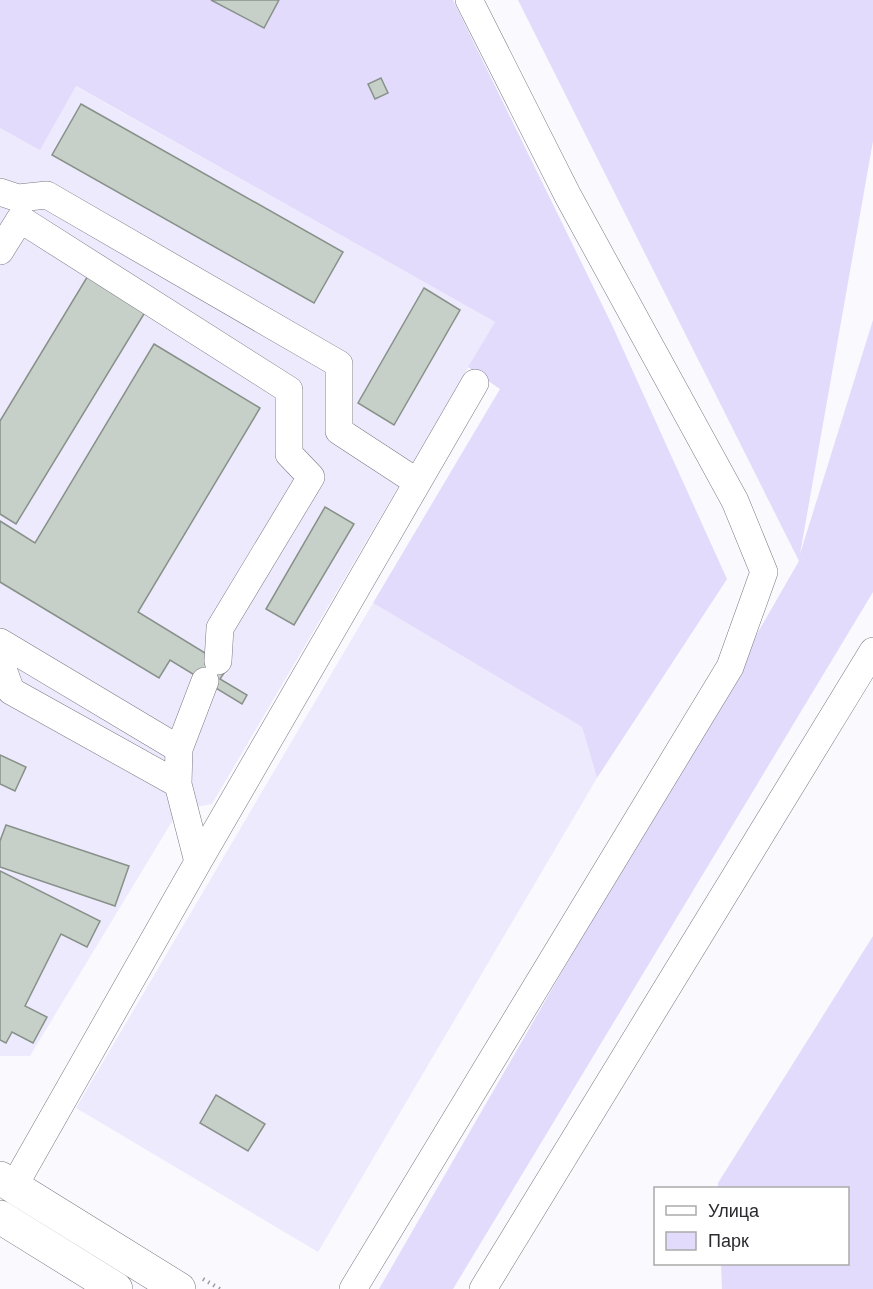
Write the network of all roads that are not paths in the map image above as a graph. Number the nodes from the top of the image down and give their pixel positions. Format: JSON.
{"nodes":[{"id":1,"x":469,"y":0,"type":"edge"},
{"id":2,"x":0,"y":192,"type":"edge"},
{"id":3,"x":0,"y":251,"type":"edge"},
{"id":4,"x":475,"y":383,"type":"dead end"},
{"id":5,"x":417,"y":482,"type":"junction"},
{"id":6,"x":0,"y":642,"type":"edge"},
{"id":7,"x":873,"y":651,"type":"edge"},
{"id":8,"x":0,"y":661,"type":"edge"},
{"id":9,"x":179,"y":749,"type":"junction"},
{"id":10,"x":178,"y":784,"type":"junction"},
{"id":11,"x":198,"y":862,"type":"junction"},
{"id":12,"x":7,"y":1182,"type":"edge"},
{"id":13,"x":0,"y":1216,"type":"edge"},
{"id":14,"x":116,"y":1289,"type":"edge"},
{"id":15,"x":179,"y":1289,"type":"edge"},
{"id":16,"x":353,"y":1289,"type":"edge"},
{"id":17,"x":483,"y":1289,"type":"edge"}],
"edges":[{"from":1,"to":16,"type":"street"},
{"from":2,"to":5,"type":"street"},
{"from":3,"to":9,"type":"street"},
{"from":4,"to":5,"type":"street"},
{"from":5,"to":11,"type":"street"},
{"from":6,"to":9,"type":"street"},
{"from":7,"to":17,"type":"street"},
{"from":8,"to":10,"type":"street"},
{"from":9,"to":10,"type":"street"},
{"from":10,"to":11,"type":"street"},
{"from":11,"to":12,"type":"street"},
{"from":12,"to":15,"type":"main road"},
{"from":13,"to":14,"type":"main road"}]}
